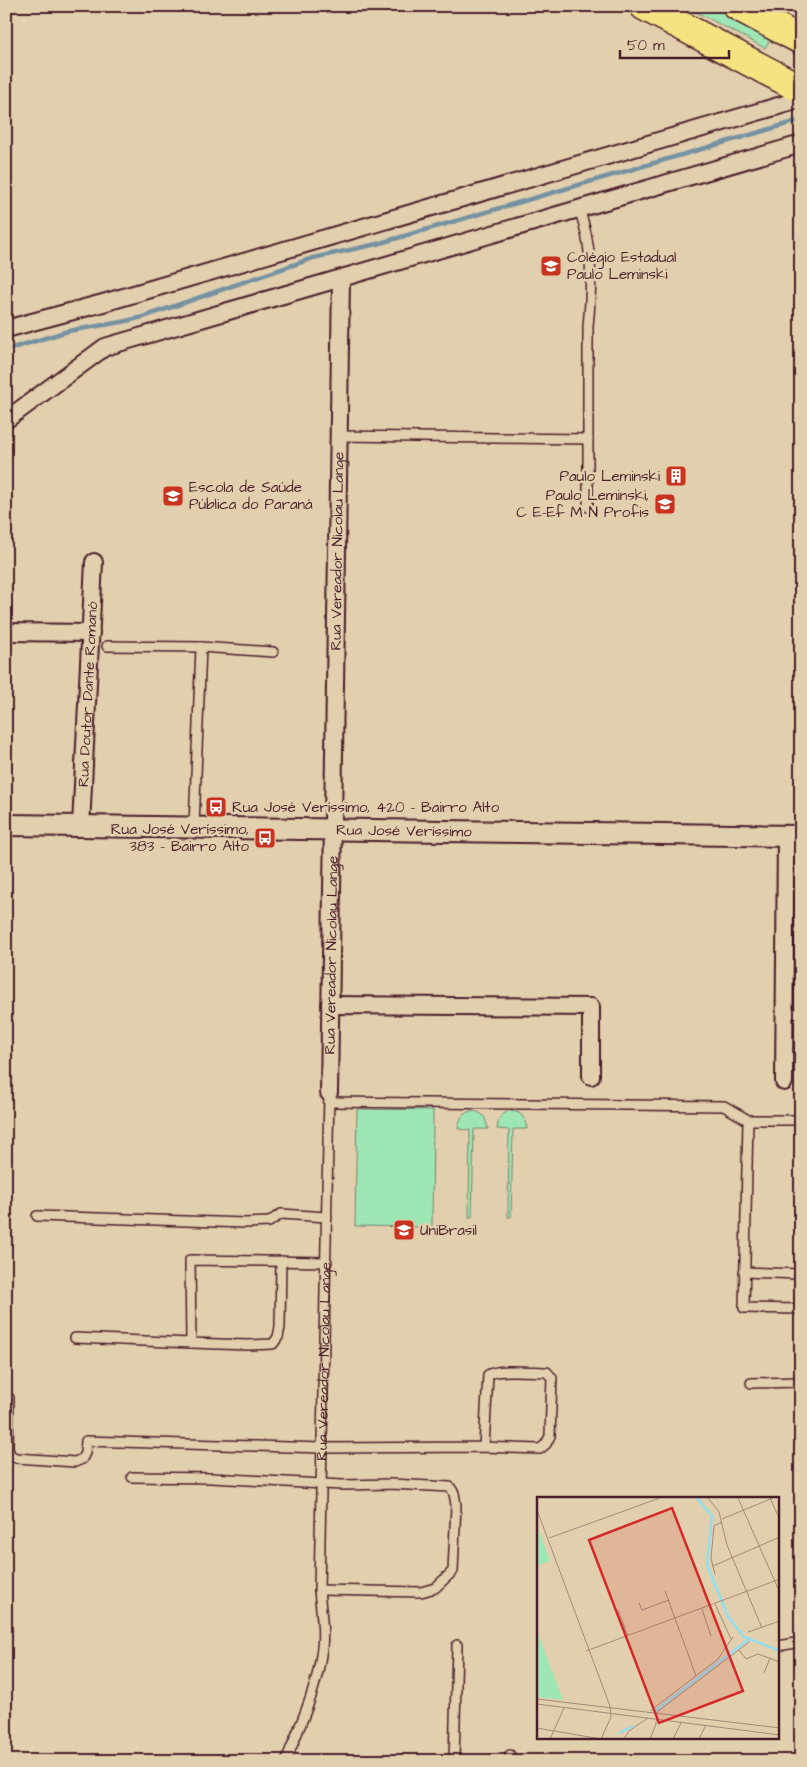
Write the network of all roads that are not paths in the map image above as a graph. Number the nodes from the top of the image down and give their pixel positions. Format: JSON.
{"nodes":[{"id":1,"x":644,"y":6,"type":"edge"},
{"id":2,"x":737,"y":6,"type":"edge"},
{"id":3,"x":801,"y":40,"type":"edge"},
{"id":4,"x":801,"y":89,"type":"edge"},
{"id":5,"x":801,"y":95,"type":"edge"},
{"id":6,"x":801,"y":144,"type":"edge"},
{"id":7,"x":579,"y":209,"type":"junction"},
{"id":8,"x":341,"y":279,"type":"junction"},
{"id":9,"x":6,"y":329,"type":"edge"},
{"id":10,"x":6,"y":420,"type":"edge"},
{"id":11,"x":338,"y":436,"type":"junction"},
{"id":12,"x":588,"y":439,"type":"junction"},
{"id":13,"x":588,"y":507,"type":"dead end"},
{"id":14,"x":94,"y":562,"type":"dead end"},
{"id":15,"x":6,"y":632,"type":"edge"},
{"id":16,"x":91,"y":633,"type":"junction"},
{"id":17,"x":107,"y":646,"type":"dead end"},
{"id":18,"x":201,"y":647,"type":"junction"},
{"id":19,"x":273,"y":652,"type":"dead end"},
{"id":20,"x":6,"y":824,"type":"edge"},
{"id":21,"x":81,"y":826,"type":"junction"},
{"id":22,"x":194,"y":827,"type":"junction"},
{"id":23,"x":333,"y":829,"type":"junction"},
{"id":24,"x":793,"y":836,"type":"edge"},
{"id":25,"x":330,"y":1004,"type":"junction"},
{"id":26,"x":784,"y":1011,"type":"junction"},
{"id":27,"x":801,"y":1015,"type":"edge"},
{"id":28,"x":591,"y":1076,"type":"dead end"},
{"id":29,"x":784,"y":1082,"type":"dead end"},
{"id":30,"x":329,"y":1098,"type":"junction"},
{"id":31,"x":748,"y":1120,"type":"junction"},
{"id":32,"x":801,"y":1120,"type":"edge"},
{"id":33,"x":37,"y":1216,"type":"dead end"},
{"id":34,"x":327,"y":1217,"type":"junction"},
{"id":35,"x":281,"y":1261,"type":"junction"},
{"id":36,"x":327,"y":1262,"type":"junction"},
{"id":37,"x":744,"y":1272,"type":"junction"},
{"id":38,"x":801,"y":1274,"type":"edge"},
{"id":39,"x":801,"y":1309,"type":"edge"},
{"id":40,"x":75,"y":1338,"type":"dead end"},
{"id":41,"x":191,"y":1343,"type":"junction"},
{"id":42,"x":801,"y":1382,"type":"edge"},
{"id":43,"x":751,"y":1383,"type":"dead end"},
{"id":44,"x":9,"y":1398,"type":"dead end"},
{"id":45,"x":484,"y":1447,"type":"junction"},
{"id":46,"x":323,"y":1448,"type":"junction"},
{"id":47,"x":132,"y":1477,"type":"dead end"},
{"id":48,"x":321,"y":1483,"type":"junction"},
{"id":49,"x":319,"y":1590,"type":"junction"},
{"id":50,"x":801,"y":1642,"type":"edge"},
{"id":51,"x":457,"y":1645,"type":"dead end"},
{"id":52,"x":780,"y":1646,"type":"edge"},
{"id":53,"x":286,"y":1761,"type":"edge"},
{"id":54,"x":454,"y":1761,"type":"edge"}],
"edges":[{"from":1,"to":4,"type":"highway"},
{"from":2,"to":3,"type":"highway"},
{"from":5,"to":9,"type":"street"},
{"from":6,"to":7,"type":"street"},
{"from":7,"to":8,"type":"street"},
{"from":7,"to":12,"type":"lane"},
{"from":8,"to":10,"type":"street"},
{"from":8,"to":11,"type":"street","name":"Rua Vereador Nicolau Lange"},
{"from":11,"to":12,"type":"lane"},
{"from":11,"to":23,"type":"street","name":"Rua Vereador Nicolau Lange"},
{"from":12,"to":13,"type":"lane"},
{"from":14,"to":16,"type":"street","name":"Rua Doutor Dante Romanó"},
{"from":15,"to":16,"type":"street"},
{"from":16,"to":21,"type":"street","name":"Rua Doutor Dante Romanó"},
{"from":17,"to":18,"type":"lane"},
{"from":18,"to":19,"type":"lane"},
{"from":18,"to":22,"type":"lane"},
{"from":20,"to":21,"type":"street","name":"Rua José Veríssimo"},
{"from":21,"to":22,"type":"street","name":"Rua José Veríssimo"},
{"from":22,"to":23,"type":"street","name":"Rua José Veríssimo"},
{"from":23,"to":24,"type":"street","name":"Rua José Veríssimo"},
{"from":23,"to":25,"type":"street","name":"Rua Vereador Nicolau Lange"},
{"from":24,"to":26,"type":"street"},
{"from":25,"to":28,"type":"street"},
{"from":25,"to":30,"type":"street","name":"Rua Vereador Nicolau Lange"},
{"from":26,"to":27,"type":"lane"},
{"from":26,"to":29,"type":"street"},
{"from":30,"to":31,"type":"lane"},
{"from":30,"to":34,"type":"lane","name":"Rua Vereador Nicolau Lange"},
{"from":31,"to":32,"type":"lane"},
{"from":31,"to":37,"type":"lane"},
{"from":33,"to":34,"type":"lane"},
{"from":34,"to":36,"type":"lane","name":"Rua Vereador Nicolau Lange"},
{"from":35,"to":36,"type":"lane"},
{"from":35,"to":41,"type":"lane"},
{"from":35,"to":41,"type":"lane"},
{"from":36,"to":46,"type":"lane","name":"Rua Vereador Nicolau Lange"},
{"from":37,"to":38,"type":"lane"},
{"from":37,"to":39,"type":"lane"},
{"from":40,"to":41,"type":"lane"},
{"from":42,"to":43,"type":"lane"},
{"from":44,"to":46,"type":"lane"},
{"from":45,"to":45,"type":"lane"},
{"from":45,"to":46,"type":"lane"},
{"from":46,"to":48,"type":"lane","name":"Rua Vereador Nicolau Lange"},
{"from":47,"to":48,"type":"lane"},
{"from":48,"to":49,"type":"lane","name":"Rua Vereador Nicolau Lange"},
{"from":48,"to":49,"type":"lane"},
{"from":49,"to":53,"type":"lane","name":"Rua Vereador Nicolau Lange"},
{"from":50,"to":52,"type":"lane"},
{"from":51,"to":54,"type":"lane"}]}
